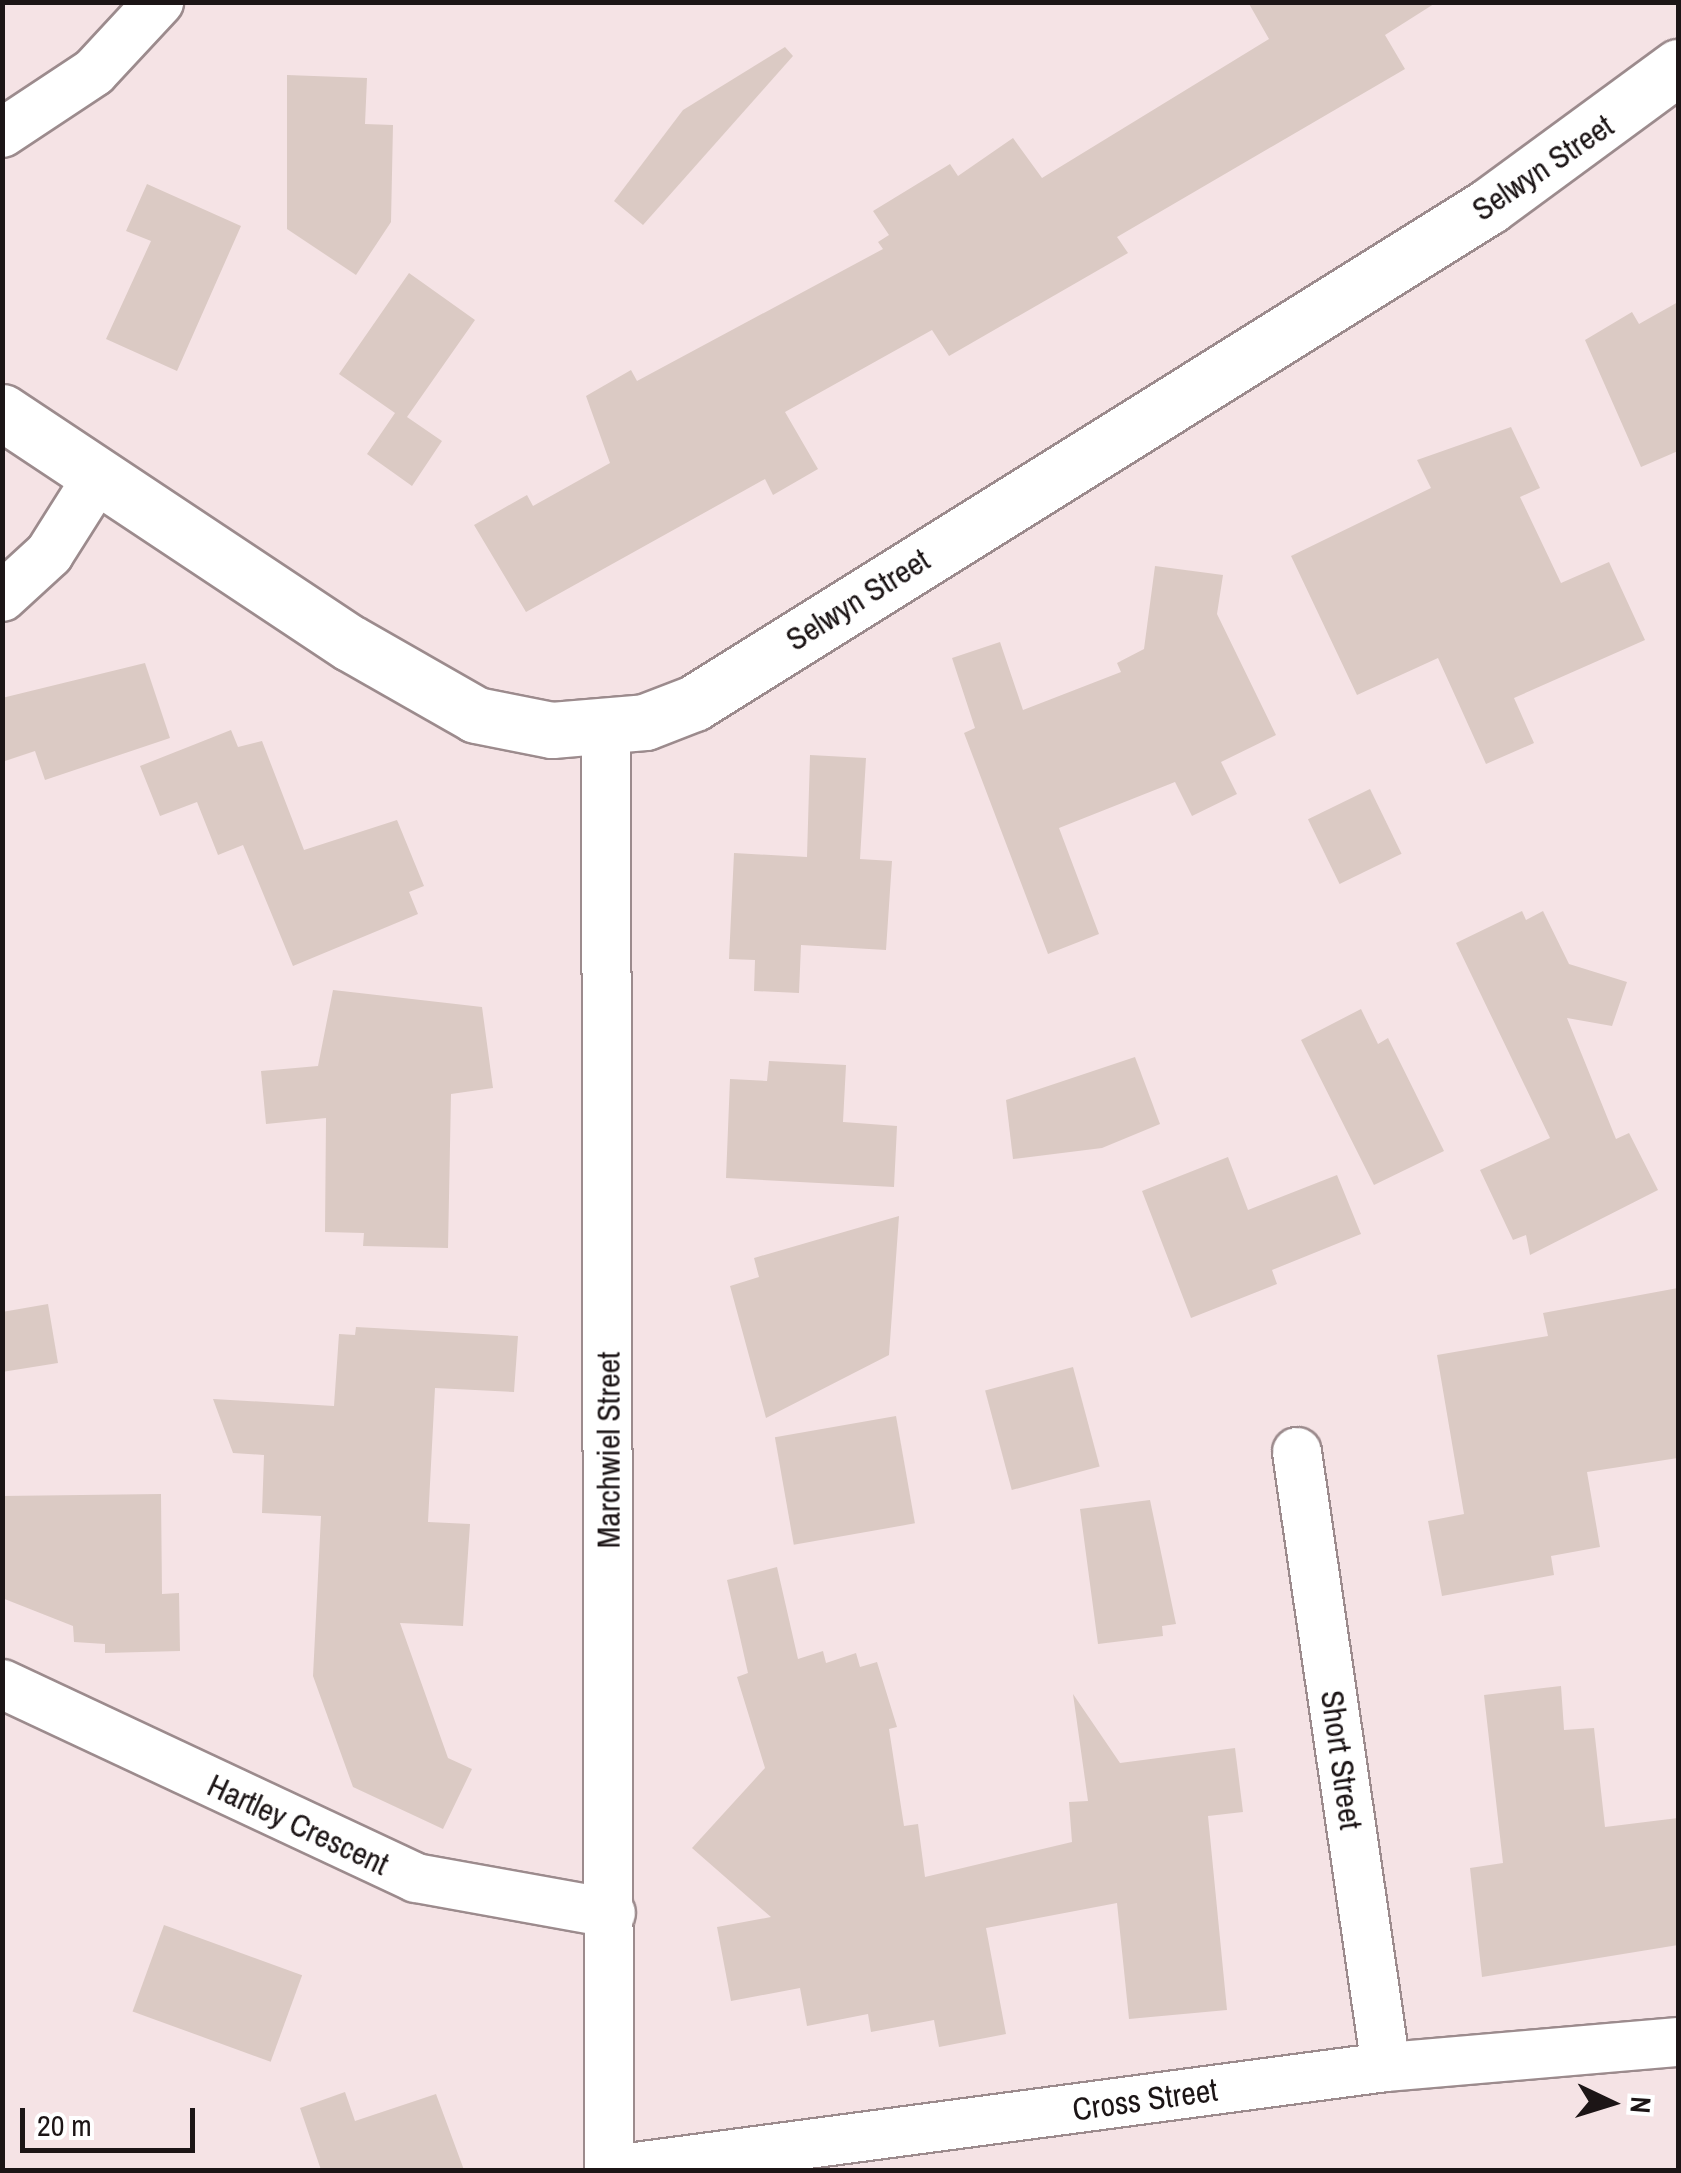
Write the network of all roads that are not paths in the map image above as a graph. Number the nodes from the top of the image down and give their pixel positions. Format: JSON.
{"nodes":[{"id":1,"x":159,"y":2,"type":"edge"},
{"id":2,"x":1678,"y":66,"type":"edge"},
{"id":3,"x":4,"y":131,"type":"edge"},
{"id":4,"x":2,"y":412,"type":"edge"},
{"id":5,"x":99,"y":475,"type":"junction"},
{"id":6,"x":2,"y":597,"type":"edge"},
{"id":7,"x":606,"y":729,"type":"junction"},
{"id":8,"x":1296,"y":1452,"type":"dead end"},
{"id":9,"x":2,"y":1684,"type":"edge"},
{"id":10,"x":611,"y":1913,"type":"junction"},
{"id":11,"x":1678,"y":2042,"type":"edge"},
{"id":12,"x":1386,"y":2067,"type":"junction"},
{"id":13,"x":611,"y":2170,"type":"edge"}],
"edges":[{"from":1,"to":3,"type":"street"},
{"from":2,"to":7,"type":"street","name":"Selwyn Street"},
{"from":4,"to":5,"type":"street","name":"Selwyn Street"},
{"from":5,"to":6,"type":"street"},
{"from":5,"to":7,"type":"street","name":"Selwyn Street"},
{"from":7,"to":10,"type":"street","name":"Marchwiel Street"},
{"from":8,"to":12,"type":"street","name":"Short Street"},
{"from":9,"to":10,"type":"street","name":"Hartley Crescent"},
{"from":10,"to":13,"type":"street","name":"Marchwiel Street"},
{"from":11,"to":12,"type":"street","name":"Cross Street"},
{"from":12,"to":13,"type":"street","name":"Cross Street"}]}
